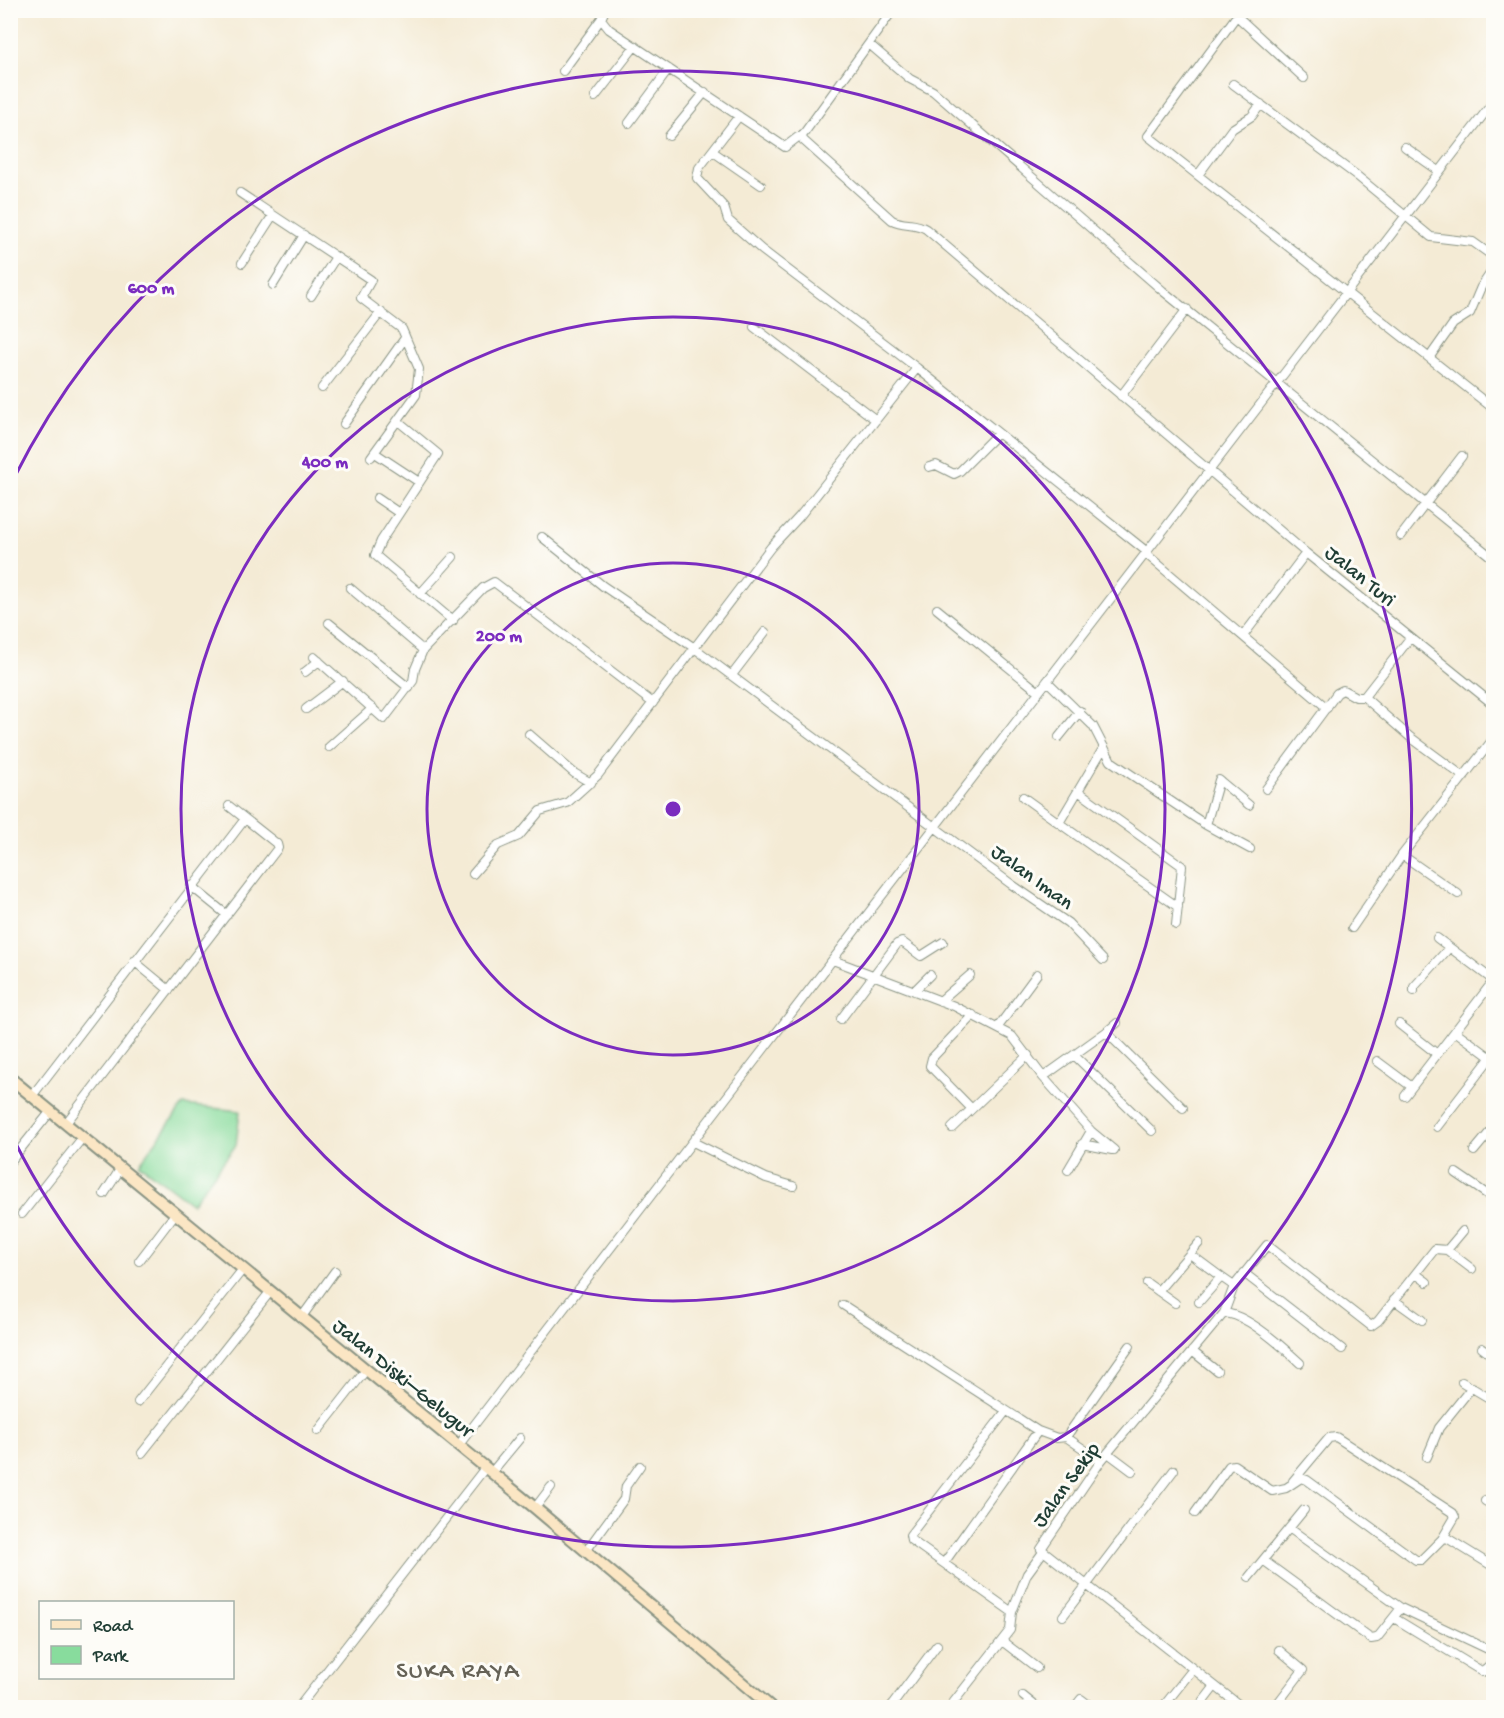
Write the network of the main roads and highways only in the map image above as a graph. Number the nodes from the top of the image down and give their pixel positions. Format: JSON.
{"nodes":[{"id":1,"x":11,"y":1078,"type":"edge"},
{"id":2,"x":772,"y":1707,"type":"edge"}],
"edges":[{"from":1,"to":2,"type":"main road","name":"Jalan Diski–Gelugur"}]}
